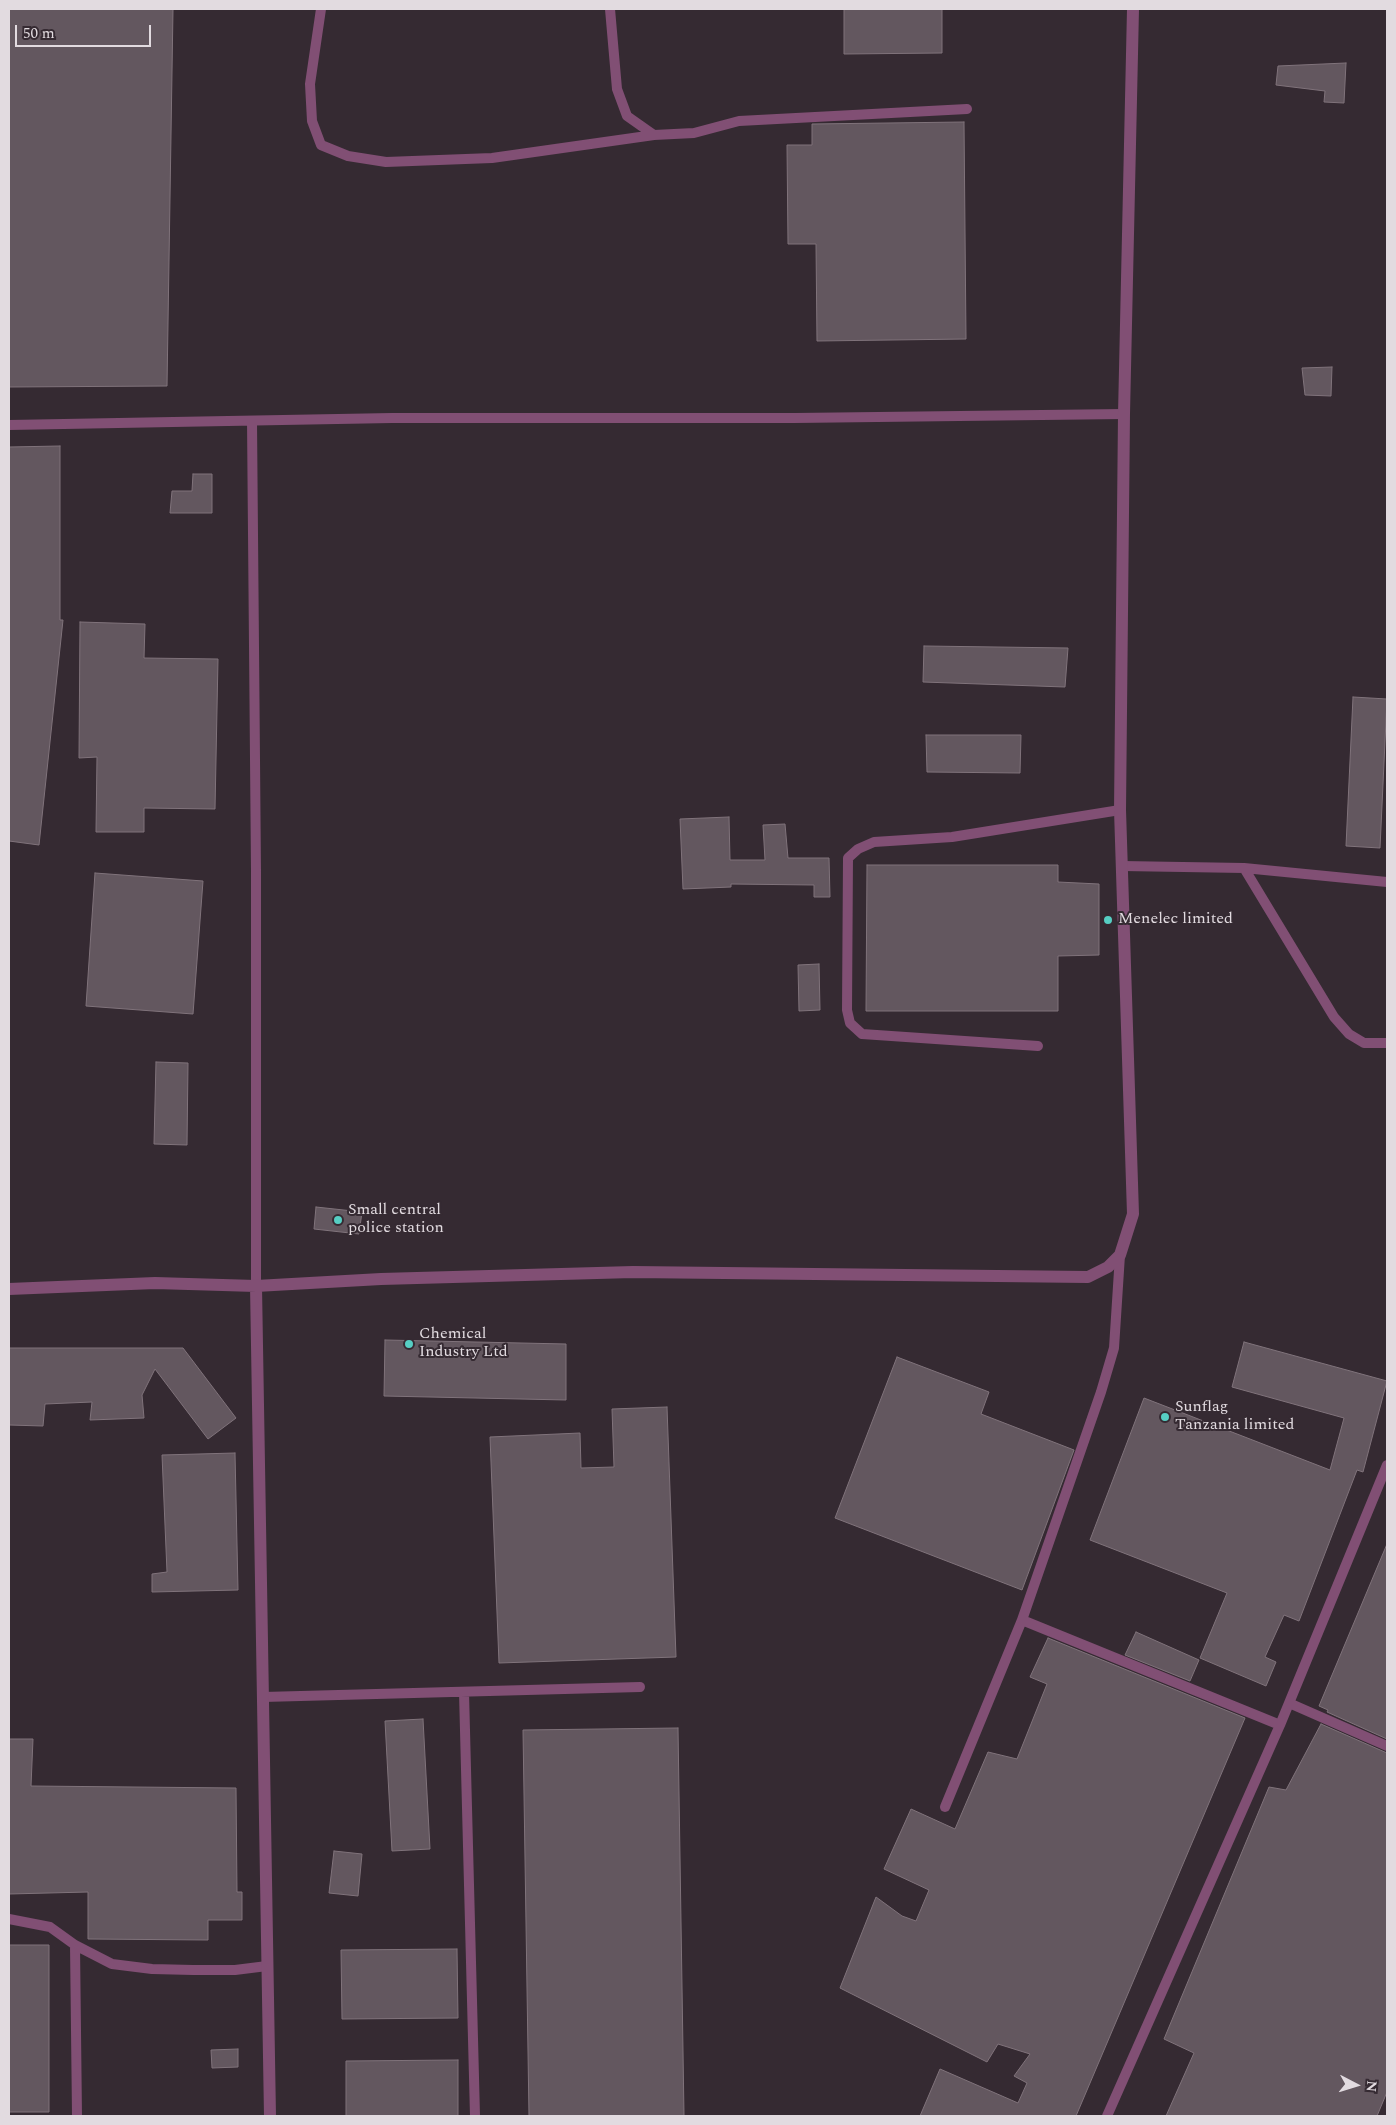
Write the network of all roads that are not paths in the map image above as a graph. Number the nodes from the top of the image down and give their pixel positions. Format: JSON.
{"nodes":[{"id":1,"x":321,"y":9,"type":"edge"},
{"id":2,"x":610,"y":9,"type":"edge"},
{"id":3,"x":1133,"y":9,"type":"edge"},
{"id":4,"x":967,"y":109,"type":"dead end"},
{"id":5,"x":654,"y":135,"type":"junction"},
{"id":6,"x":1124,"y":414,"type":"junction"},
{"id":7,"x":252,"y":421,"type":"junction"},
{"id":8,"x":9,"y":425,"type":"edge"},
{"id":9,"x":1120,"y":810,"type":"junction"},
{"id":10,"x":1122,"y":866,"type":"junction"},
{"id":11,"x":1244,"y":868,"type":"junction"},
{"id":12,"x":1387,"y":882,"type":"edge"},
{"id":13,"x":1387,"y":1044,"type":"edge"},
{"id":14,"x":1038,"y":1046,"type":"dead end"},
{"id":15,"x":1120,"y":1255,"type":"junction"},
{"id":16,"x":256,"y":1286,"type":"junction"},
{"id":17,"x":9,"y":1289,"type":"edge"},
{"id":18,"x":1387,"y":1466,"type":"edge"},
{"id":19,"x":1022,"y":1620,"type":"junction"},
{"id":20,"x":640,"y":1687,"type":"dead end"},
{"id":21,"x":464,"y":1692,"type":"junction"},
{"id":22,"x":263,"y":1697,"type":"junction"},
{"id":23,"x":1289,"y":1702,"type":"junction"},
{"id":24,"x":1280,"y":1724,"type":"junction"},
{"id":25,"x":1387,"y":1746,"type":"edge"},
{"id":26,"x":945,"y":1807,"type":"dead end"},
{"id":27,"x":9,"y":1919,"type":"edge"},
{"id":28,"x":75,"y":1945,"type":"junction"},
{"id":29,"x":267,"y":1966,"type":"junction"},
{"id":30,"x":77,"y":2116,"type":"edge"},
{"id":31,"x":270,"y":2116,"type":"edge"},
{"id":32,"x":475,"y":2116,"type":"edge"},
{"id":33,"x":1107,"y":2116,"type":"edge"}],
"edges":[{"from":1,"to":5,"type":"lane"},
{"from":2,"to":5,"type":"lane"},
{"from":3,"to":6,"type":"street"},
{"from":4,"to":5,"type":"lane"},
{"from":6,"to":7,"type":"lane"},
{"from":6,"to":9,"type":"street"},
{"from":7,"to":8,"type":"lane"},
{"from":7,"to":16,"type":"lane"},
{"from":9,"to":10,"type":"street"},
{"from":9,"to":14,"type":"lane"},
{"from":10,"to":11,"type":"lane"},
{"from":10,"to":15,"type":"street"},
{"from":11,"to":12,"type":"lane"},
{"from":11,"to":13,"type":"lane"},
{"from":15,"to":16,"type":"street"},
{"from":15,"to":19,"type":"lane"},
{"from":16,"to":17,"type":"street"},
{"from":16,"to":22,"type":"street"},
{"from":18,"to":23,"type":"lane"},
{"from":19,"to":24,"type":"lane"},
{"from":19,"to":26,"type":"lane"},
{"from":20,"to":21,"type":"lane"},
{"from":21,"to":22,"type":"lane"},
{"from":21,"to":32,"type":"lane"},
{"from":22,"to":29,"type":"street"},
{"from":23,"to":24,"type":"lane"},
{"from":23,"to":25,"type":"lane"},
{"from":24,"to":33,"type":"lane"},
{"from":27,"to":28,"type":"lane"},
{"from":28,"to":29,"type":"lane"},
{"from":28,"to":30,"type":"lane"},
{"from":29,"to":31,"type":"street"}]}
